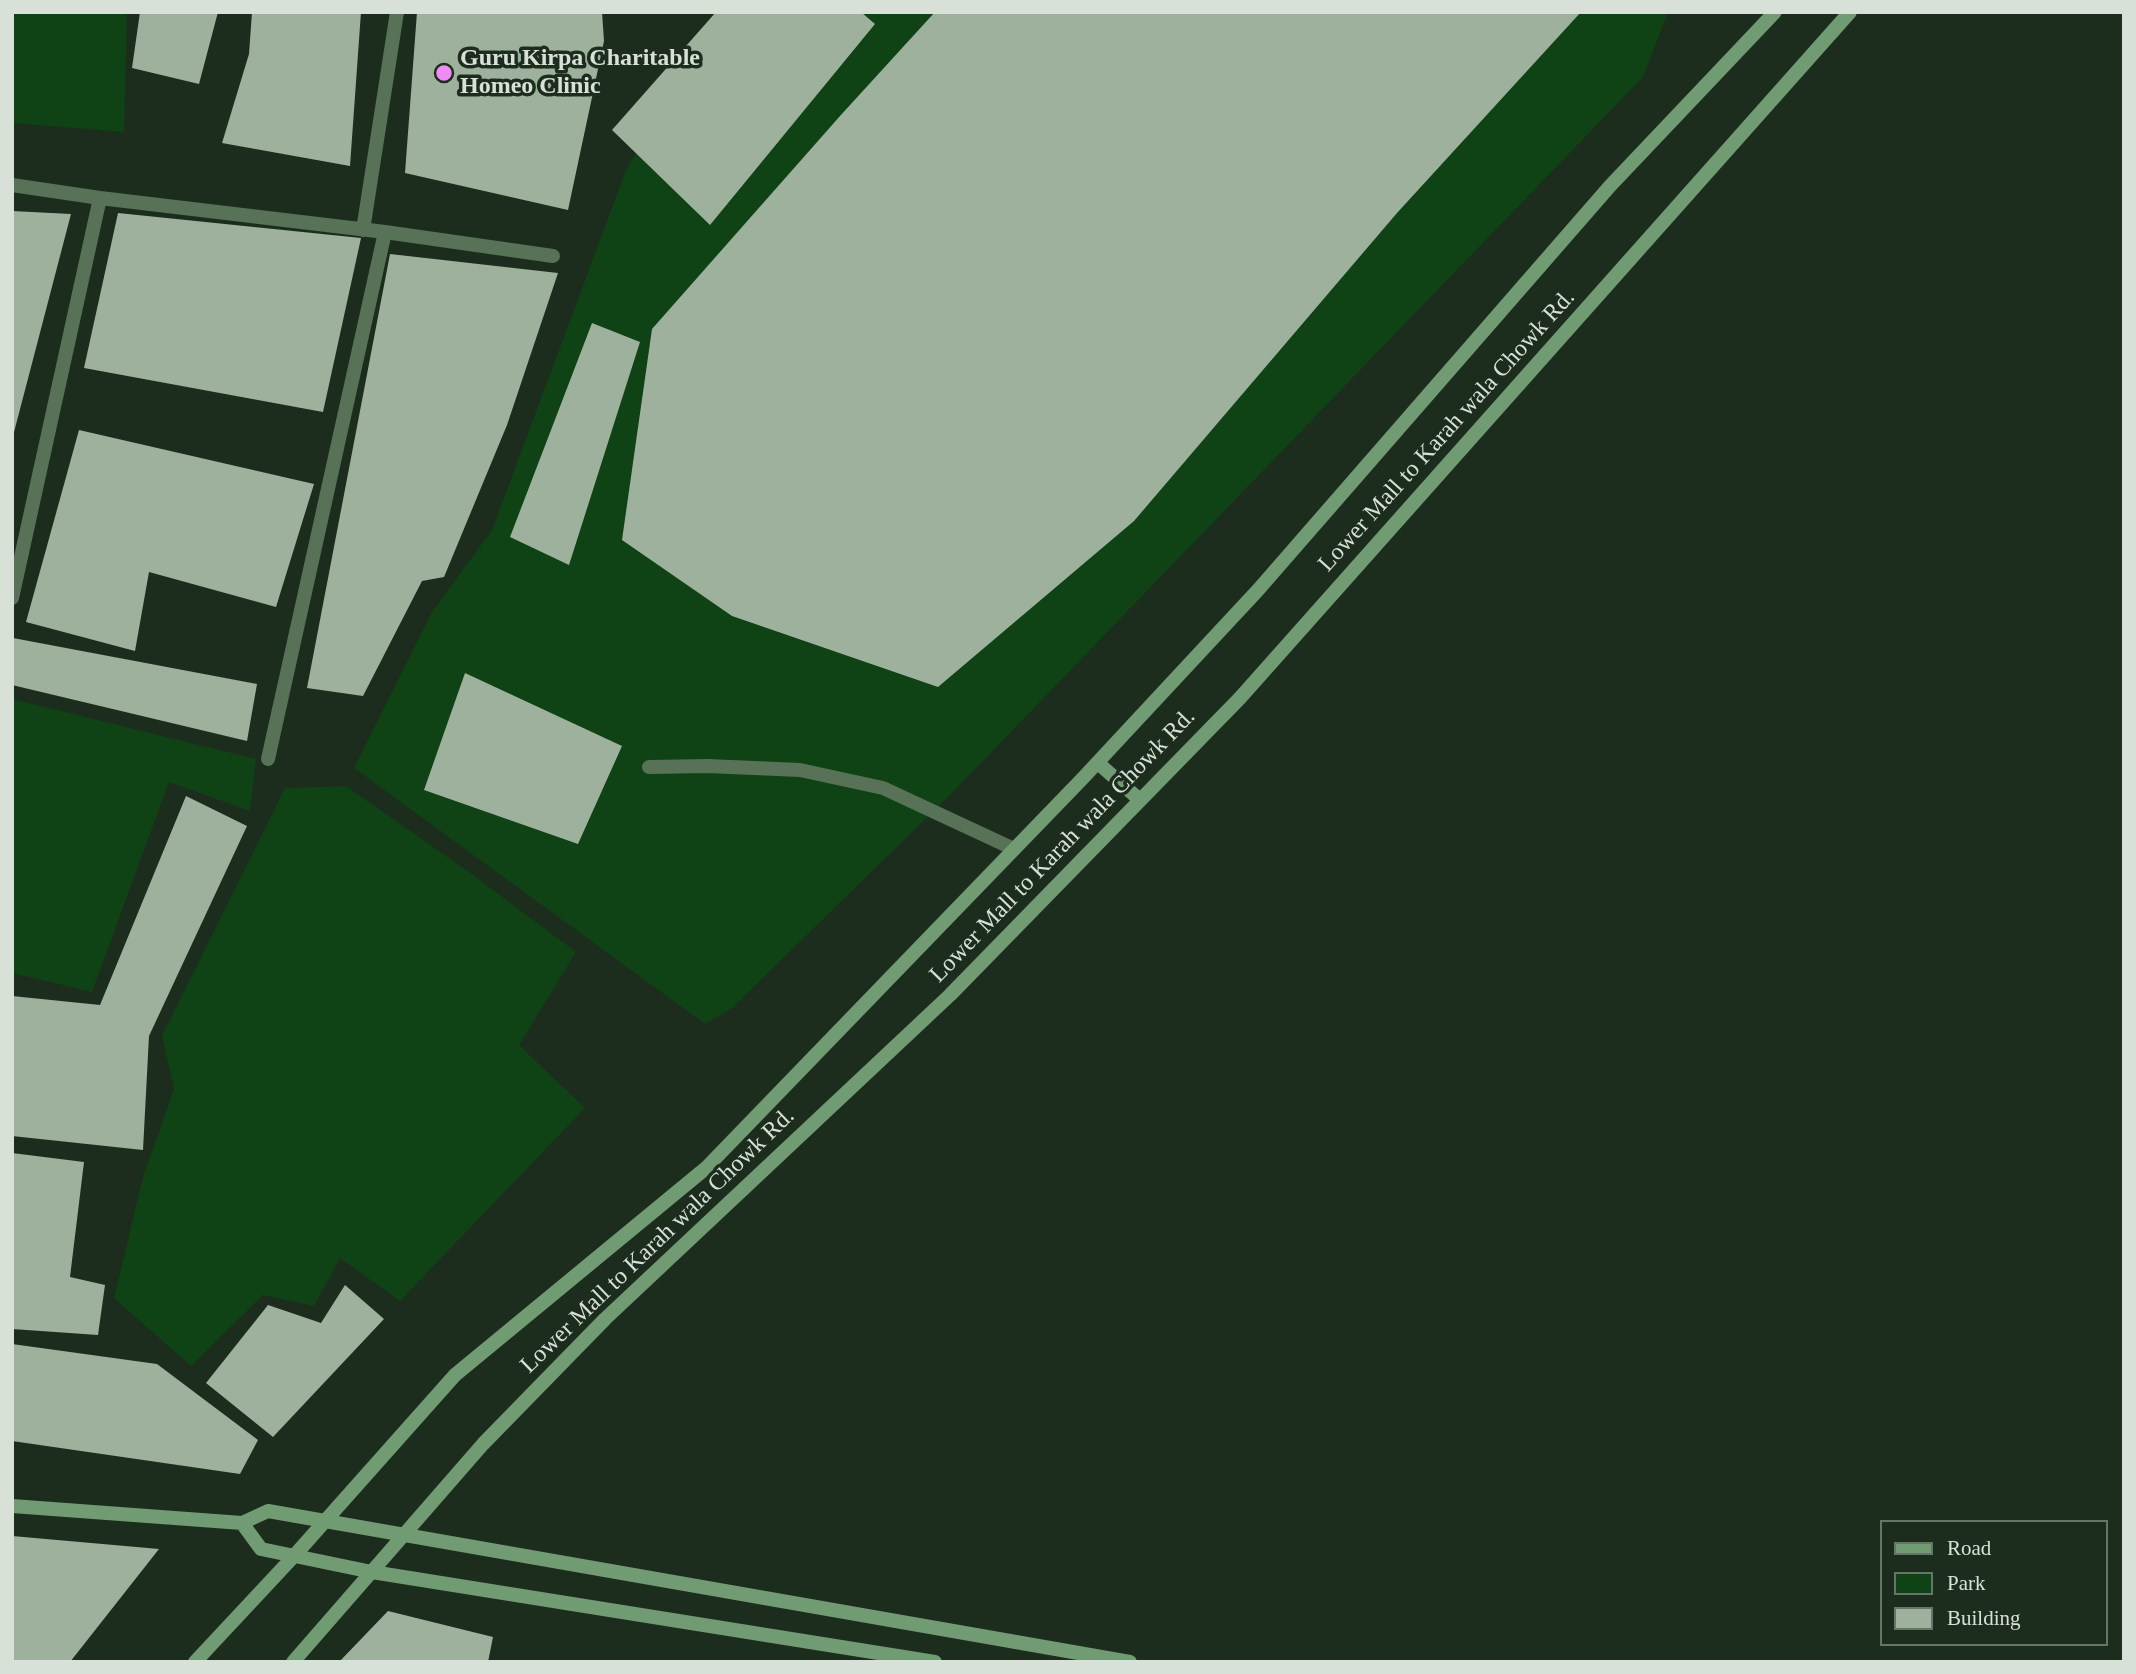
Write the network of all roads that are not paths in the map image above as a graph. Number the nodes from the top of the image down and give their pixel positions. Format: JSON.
{"nodes":[{"id":1,"x":397,"y":12,"type":"edge"},
{"id":2,"x":1775,"y":12,"type":"edge"},
{"id":3,"x":1850,"y":12,"type":"edge"},
{"id":4,"x":12,"y":185,"type":"edge"},
{"id":5,"x":100,"y":198,"type":"junction"},
{"id":6,"x":363,"y":230,"type":"junction"},
{"id":7,"x":385,"y":232,"type":"junction"},
{"id":8,"x":553,"y":256,"type":"dead end"},
{"id":9,"x":12,"y":598,"type":"edge"},
{"id":10,"x":268,"y":759,"type":"dead end"},
{"id":11,"x":1098,"y":763,"type":"junction"},
{"id":12,"x":649,"y":766,"type":"dead end"},
{"id":13,"x":1140,"y":800,"type":"junction"},
{"id":14,"x":1014,"y":849,"type":"junction"},
{"id":15,"x":12,"y":1506,"type":"edge"},
{"id":16,"x":326,"y":1519,"type":"junction"},
{"id":17,"x":242,"y":1523,"type":"junction"},
{"id":18,"x":404,"y":1535,"type":"junction"},
{"id":19,"x":294,"y":1556,"type":"junction"},
{"id":20,"x":372,"y":1572,"type":"junction"},
{"id":21,"x":891,"y":1658,"type":"edge"},
{"id":22,"x":195,"y":1662,"type":"edge"},
{"id":23,"x":293,"y":1662,"type":"edge"},
{"id":24,"x":935,"y":1662,"type":"edge"},
{"id":25,"x":1130,"y":1662,"type":"edge"}],
"edges":[{"from":1,"to":6,"type":"street"},
{"from":2,"to":11,"type":"main road"},
{"from":3,"to":13,"type":"main road","name":"Lower Mall to Karah wala Chowk Rd."},
{"from":4,"to":5,"type":"street"},
{"from":5,"to":6,"type":"street"},
{"from":5,"to":9,"type":"street"},
{"from":6,"to":7,"type":"street"},
{"from":7,"to":8,"type":"street"},
{"from":7,"to":10,"type":"street"},
{"from":11,"to":13,"type":"main road"},
{"from":11,"to":14,"type":"main road"},
{"from":12,"to":14,"type":"street"},
{"from":13,"to":18,"type":"main road","name":"Lower Mall to Karah wala Chowk Rd."},
{"from":14,"to":16,"type":"main road"},
{"from":15,"to":17,"type":"main road"},
{"from":16,"to":17,"type":"main road"},
{"from":16,"to":18,"type":"main road"},
{"from":16,"to":19,"type":"main road"},
{"from":17,"to":19,"type":"main road"},
{"from":18,"to":20,"type":"main road","name":"Lower Mall to Karah wala Chowk Rd."},
{"from":18,"to":25,"type":"main road"},
{"from":19,"to":20,"type":"main road"},
{"from":19,"to":22,"type":"main road"},
{"from":20,"to":21,"type":"main road"},
{"from":20,"to":23,"type":"main road","name":"Lower Mall to Karah wala Chowk Rd."},
{"from":21,"to":24,"type":"main road"}]}
